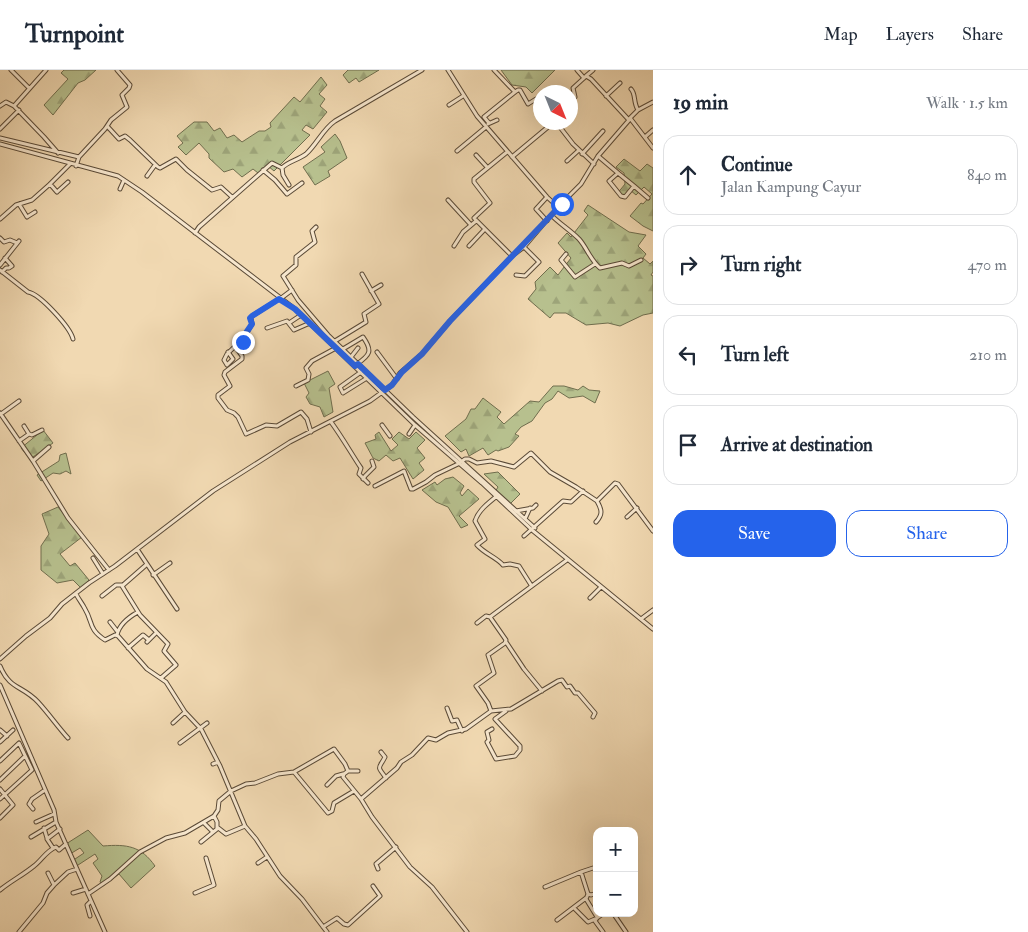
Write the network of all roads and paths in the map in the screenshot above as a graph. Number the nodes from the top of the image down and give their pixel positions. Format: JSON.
{"nodes":[{"id":1,"x":11,"y":70,"type":"edge"},
{"id":2,"x":46,"y":70,"type":"edge"},
{"id":3,"x":117,"y":70,"type":"edge"},
{"id":4,"x":422,"y":70,"type":"edge"},
{"id":5,"x":494,"y":70,"type":"edge"},
{"id":6,"x":577,"y":70,"type":"edge"},
{"id":7,"x":594,"y":70,"type":"edge"},
{"id":8,"x":450,"y":71,"type":"edge"},
{"id":9,"x":585,"y":77,"type":"junction"},
{"id":10,"x":620,"y":83,"type":"dead end"},
{"id":11,"x":577,"y":85,"type":"edge"},
{"id":12,"x":29,"y":88,"type":"junction"},
{"id":13,"x":632,"y":89,"type":"dead end"},
{"id":14,"x":515,"y":92,"type":"junction"},
{"id":15,"x":464,"y":96,"type":"junction"},
{"id":16,"x":606,"y":96,"type":"junction"},
{"id":17,"x":533,"y":101,"type":"edge"},
{"id":18,"x":653,"y":102,"type":"edge"},
{"id":19,"x":450,"y":105,"type":"dead end"},
{"id":20,"x":0,"y":106,"type":"edge"},
{"id":21,"x":14,"y":106,"type":"junction"},
{"id":22,"x":18,"y":110,"type":"junction"},
{"id":23,"x":638,"y":110,"type":"junction"},
{"id":24,"x":629,"y":119,"type":"junction"},
{"id":25,"x":497,"y":120,"type":"dead end"},
{"id":26,"x":108,"y":126,"type":"junction"},
{"id":27,"x":487,"y":126,"type":"junction"},
{"id":28,"x":0,"y":129,"type":"edge"},
{"id":29,"x":545,"y":130,"type":"edge"},
{"id":30,"x":561,"y":130,"type":"edge"},
{"id":31,"x":653,"y":130,"type":"edge"},
{"id":32,"x":603,"y":131,"type":"dead end"},
{"id":33,"x":645,"y":137,"type":"junction"},
{"id":34,"x":0,"y":138,"type":"edge"},
{"id":35,"x":22,"y":142,"type":"junction"},
{"id":36,"x":0,"y":144,"type":"edge"},
{"id":37,"x":653,"y":148,"type":"edge"},
{"id":38,"x":21,"y":150,"type":"junction"},
{"id":39,"x":578,"y":150,"type":"junction"},
{"id":40,"x":457,"y":151,"type":"dead end"},
{"id":41,"x":507,"y":152,"type":"junction"},
{"id":42,"x":58,"y":153,"type":"junction"},
{"id":43,"x":582,"y":154,"type":"junction"},
{"id":44,"x":476,"y":155,"type":"dead end"},
{"id":45,"x":598,"y":156,"type":"junction"},
{"id":46,"x":512,"y":157,"type":"junction"},
{"id":47,"x":567,"y":161,"type":"dead end"},
{"id":48,"x":77,"y":162,"type":"junction"},
{"id":49,"x":70,"y":164,"type":"junction"},
{"id":50,"x":594,"y":164,"type":"junction"},
{"id":51,"x":155,"y":165,"type":"junction"},
{"id":52,"x":487,"y":167,"type":"junction"},
{"id":53,"x":282,"y":168,"type":"junction"},
{"id":54,"x":263,"y":170,"type":"junction"},
{"id":55,"x":618,"y":173,"type":"junction"},
{"id":56,"x":147,"y":176,"type":"dead end"},
{"id":57,"x":124,"y":180,"type":"junction"},
{"id":58,"x":68,"y":182,"type":"dead end"},
{"id":59,"x":302,"y":183,"type":"dead end"},
{"id":60,"x":50,"y":184,"type":"junction"},
{"id":61,"x":289,"y":185,"type":"dead end"},
{"id":62,"x":634,"y":186,"type":"junction"},
{"id":63,"x":120,"y":189,"type":"dead end"},
{"id":64,"x":232,"y":197,"type":"junction"},
{"id":65,"x":548,"y":197,"type":"junction"},
{"id":66,"x":648,"y":198,"type":"dead end"},
{"id":67,"x":448,"y":200,"type":"dead end"},
{"id":68,"x":19,"y":204,"type":"junction"},
{"id":69,"x":558,"y":207,"type":"junction"},
{"id":70,"x":35,"y":212,"type":"dead end"},
{"id":71,"x":552,"y":215,"type":"junction"},
{"id":72,"x":0,"y":219,"type":"edge"},
{"id":73,"x":476,"y":221,"type":"junction"},
{"id":74,"x":547,"y":221,"type":"junction"},
{"id":75,"x":471,"y":225,"type":"junction"},
{"id":76,"x":316,"y":227,"type":"dead end"},
{"id":77,"x":484,"y":230,"type":"junction"},
{"id":78,"x":196,"y":232,"type":"junction"},
{"id":79,"x":0,"y":238,"type":"edge"},
{"id":80,"x":454,"y":246,"type":"dead end"},
{"id":81,"x":469,"y":246,"type":"dead end"},
{"id":82,"x":524,"y":246,"type":"junction"},
{"id":83,"x":566,"y":254,"type":"dead end"},
{"id":84,"x":512,"y":256,"type":"junction"},
{"id":85,"x":6,"y":258,"type":"junction"},
{"id":86,"x":641,"y":260,"type":"dead end"},
{"id":87,"x":595,"y":264,"type":"junction"},
{"id":88,"x":0,"y":265,"type":"edge"},
{"id":89,"x":1,"y":271,"type":"edge"},
{"id":90,"x":362,"y":274,"type":"dead end"},
{"id":91,"x":516,"y":275,"type":"dead end"},
{"id":92,"x":381,"y":285,"type":"dead end"},
{"id":93,"x":292,"y":290,"type":"junction"},
{"id":94,"x":371,"y":291,"type":"junction"},
{"id":95,"x":280,"y":299,"type":"junction"},
{"id":96,"x":302,"y":316,"type":"junction"},
{"id":97,"x":289,"y":323,"type":"junction"},
{"id":98,"x":310,"y":323,"type":"junction"},
{"id":99,"x":267,"y":328,"type":"dead end"},
{"id":100,"x":73,"y":339,"type":"dead end"},
{"id":101,"x":242,"y":339,"type":"junction"},
{"id":102,"x":335,"y":341,"type":"junction"},
{"id":103,"x":235,"y":346,"type":"junction"},
{"id":104,"x":247,"y":348,"type":"dead end"},
{"id":105,"x":336,"y":348,"type":"junction"},
{"id":106,"x":358,"y":348,"type":"dead end"},
{"id":107,"x":343,"y":349,"type":"junction"},
{"id":108,"x":228,"y":352,"type":"dead end"},
{"id":109,"x":377,"y":352,"type":"dead end"},
{"id":110,"x":351,"y":356,"type":"junction"},
{"id":111,"x":356,"y":365,"type":"junction"},
{"id":112,"x":361,"y":372,"type":"junction"},
{"id":113,"x":366,"y":378,"type":"junction"},
{"id":114,"x":397,"y":379,"type":"junction"},
{"id":115,"x":296,"y":386,"type":"dead end"},
{"id":116,"x":383,"y":391,"type":"junction"},
{"id":117,"x":19,"y":401,"type":"dead end"},
{"id":118,"x":0,"y":413,"type":"edge"},
{"id":119,"x":331,"y":422,"type":"junction"},
{"id":120,"x":382,"y":425,"type":"dead end"},
{"id":121,"x":415,"y":425,"type":"junction"},
{"id":122,"x":24,"y":426,"type":"dead end"},
{"id":123,"x":42,"y":430,"type":"dead end"},
{"id":124,"x":311,"y":432,"type":"junction"},
{"id":125,"x":29,"y":434,"type":"junction"},
{"id":126,"x":409,"y":434,"type":"dead end"},
{"id":127,"x":390,"y":436,"type":"dead end"},
{"id":128,"x":19,"y":441,"type":"junction"},
{"id":129,"x":49,"y":448,"type":"dead end"},
{"id":130,"x":33,"y":461,"type":"junction"},
{"id":131,"x":372,"y":461,"type":"dead end"},
{"id":132,"x":460,"y":462,"type":"junction"},
{"id":133,"x":364,"y":479,"type":"junction"},
{"id":134,"x":368,"y":483,"type":"dead end"},
{"id":135,"x":375,"y":486,"type":"dead end"},
{"id":136,"x":583,"y":491,"type":"junction"},
{"id":137,"x":496,"y":496,"type":"junction"},
{"id":138,"x":597,"y":501,"type":"junction"},
{"id":139,"x":536,"y":505,"type":"dead end"},
{"id":140,"x":530,"y":508,"type":"junction"},
{"id":141,"x":637,"y":508,"type":"junction"},
{"id":142,"x":515,"y":512,"type":"junction"},
{"id":143,"x":627,"y":517,"type":"dead end"},
{"id":144,"x":525,"y":519,"type":"junction"},
{"id":145,"x":596,"y":522,"type":"dead end"},
{"id":146,"x":534,"y":529,"type":"junction"},
{"id":147,"x":653,"y":531,"type":"edge"},
{"id":148,"x":524,"y":536,"type":"dead end"},
{"id":149,"x":137,"y":549,"type":"junction"},
{"id":150,"x":93,"y":558,"type":"dead end"},
{"id":151,"x":567,"y":560,"type":"junction"},
{"id":152,"x":170,"y":564,"type":"dead end"},
{"id":153,"x":146,"y":565,"type":"junction"},
{"id":154,"x":109,"y":570,"type":"junction"},
{"id":155,"x":103,"y":574,"type":"junction"},
{"id":156,"x":153,"y":575,"type":"junction"},
{"id":157,"x":122,"y":585,"type":"junction"},
{"id":158,"x":531,"y":585,"type":"junction"},
{"id":159,"x":601,"y":587,"type":"junction"},
{"id":160,"x":76,"y":594,"type":"junction"},
{"id":161,"x":102,"y":596,"type":"dead end"},
{"id":162,"x":590,"y":598,"type":"dead end"},
{"id":163,"x":177,"y":609,"type":"dead end"},
{"id":164,"x":653,"y":610,"type":"edge"},
{"id":165,"x":138,"y":612,"type":"junction"},
{"id":166,"x":490,"y":617,"type":"junction"},
{"id":167,"x":642,"y":619,"type":"junction"},
{"id":168,"x":110,"y":622,"type":"dead end"},
{"id":169,"x":477,"y":623,"type":"dead end"},
{"id":170,"x":653,"y":629,"type":"edge"},
{"id":171,"x":117,"y":633,"type":"junction"},
{"id":172,"x":156,"y":633,"type":"junction"},
{"id":173,"x":506,"y":642,"type":"junction"},
{"id":174,"x":128,"y":648,"type":"junction"},
{"id":175,"x":0,"y":659,"type":"edge"},
{"id":176,"x":0,"y":666,"type":"edge"},
{"id":177,"x":161,"y":678,"type":"junction"},
{"id":178,"x":0,"y":685,"type":"edge"},
{"id":179,"x":542,"y":690,"type":"junction"},
{"id":180,"x":447,"y":708,"type":"dead end"},
{"id":181,"x":507,"y":710,"type":"junction"},
{"id":182,"x":491,"y":711,"type":"junction"},
{"id":183,"x":185,"y":712,"type":"junction"},
{"id":184,"x":592,"y":717,"type":"dead end"},
{"id":185,"x":173,"y":723,"type":"dead end"},
{"id":186,"x":207,"y":723,"type":"dead end"},
{"id":187,"x":199,"y":728,"type":"junction"},
{"id":188,"x":492,"y":729,"type":"dead end"},
{"id":189,"x":0,"y":730,"type":"edge"},
{"id":190,"x":14,"y":730,"type":"dead end"},
{"id":191,"x":462,"y":730,"type":"junction"},
{"id":192,"x":6,"y":736,"type":"junction"},
{"id":193,"x":68,"y":738,"type":"dead end"},
{"id":194,"x":0,"y":742,"type":"edge"},
{"id":195,"x":180,"y":743,"type":"dead end"},
{"id":196,"x":381,"y":752,"type":"dead end"},
{"id":197,"x":25,"y":756,"type":"junction"},
{"id":198,"x":0,"y":761,"type":"edge"},
{"id":199,"x":218,"y":762,"type":"junction"},
{"id":200,"x":213,"y":764,"type":"dead end"},
{"id":201,"x":348,"y":771,"type":"junction"},
{"id":202,"x":294,"y":772,"type":"junction"},
{"id":203,"x":358,"y":772,"type":"dead end"},
{"id":204,"x":344,"y":774,"type":"junction"},
{"id":205,"x":386,"y":778,"type":"junction"},
{"id":206,"x":0,"y":780,"type":"edge"},
{"id":207,"x":326,"y":785,"type":"dead end"},
{"id":208,"x":0,"y":789,"type":"edge"},
{"id":209,"x":45,"y":790,"type":"junction"},
{"id":210,"x":231,"y":791,"type":"junction"},
{"id":211,"x":354,"y":791,"type":"junction"},
{"id":212,"x":5,"y":794,"type":"junction"},
{"id":213,"x":0,"y":799,"type":"edge"},
{"id":214,"x":360,"y":799,"type":"junction"},
{"id":215,"x":33,"y":809,"type":"dead end"},
{"id":216,"x":54,"y":814,"type":"junction"},
{"id":217,"x":214,"y":816,"type":"junction"},
{"id":218,"x":0,"y":818,"type":"edge"},
{"id":219,"x":36,"y":822,"type":"dead end"},
{"id":220,"x":56,"y":822,"type":"junction"},
{"id":221,"x":204,"y":822,"type":"junction"},
{"id":222,"x":245,"y":826,"type":"junction"},
{"id":223,"x":217,"y":827,"type":"junction"},
{"id":224,"x":44,"y":828,"type":"junction"},
{"id":225,"x":60,"y":829,"type":"junction"},
{"id":226,"x":213,"y":832,"type":"junction"},
{"id":227,"x":31,"y":837,"type":"dead end"},
{"id":228,"x":47,"y":838,"type":"junction"},
{"id":229,"x":202,"y":842,"type":"dead end"},
{"id":230,"x":66,"y":844,"type":"junction"},
{"id":231,"x":396,"y":847,"type":"junction"},
{"id":232,"x":53,"y":848,"type":"junction"},
{"id":233,"x":206,"y":858,"type":"dead end"},
{"id":234,"x":268,"y":858,"type":"junction"},
{"id":235,"x":258,"y":863,"type":"dead end"},
{"id":236,"x":593,"y":868,"type":"dead end"},
{"id":237,"x":77,"y":869,"type":"junction"},
{"id":238,"x":378,"y":869,"type":"dead end"},
{"id":239,"x":48,"y":872,"type":"dead end"},
{"id":240,"x":581,"y":872,"type":"junction"},
{"id":241,"x":54,"y":885,"type":"junction"},
{"id":242,"x":373,"y":886,"type":"dead end"},
{"id":243,"x":545,"y":887,"type":"dead end"},
{"id":244,"x":0,"y":890,"type":"edge"},
{"id":245,"x":86,"y":890,"type":"junction"},
{"id":246,"x":73,"y":893,"type":"dead end"},
{"id":247,"x":195,"y":893,"type":"dead end"},
{"id":248,"x":593,"y":893,"type":"edge"},
{"id":249,"x":88,"y":894,"type":"junction"},
{"id":250,"x":588,"y":894,"type":"junction"},
{"id":251,"x":586,"y":898,"type":"junction"},
{"id":252,"x":91,"y":901,"type":"junction"},
{"id":253,"x":574,"y":908,"type":"junction"},
{"id":254,"x":90,"y":916,"type":"dead end"},
{"id":255,"x":616,"y":917,"type":"edge"},
{"id":256,"x":596,"y":918,"type":"junction"},
{"id":257,"x":557,"y":920,"type":"dead end"},
{"id":258,"x":323,"y":927,"type":"junction"},
{"id":259,"x":19,"y":932,"type":"edge"},
{"id":260,"x":106,"y":932,"type":"edge"},
{"id":261,"x":327,"y":932,"type":"edge"},
{"id":262,"x":467,"y":932,"type":"edge"},
{"id":263,"x":602,"y":932,"type":"edge"},
{"id":264,"x":626,"y":932,"type":"edge"}],
"edges":[{"from":1,"to":12,"type":"street"},
{"from":2,"to":12,"type":"street"},
{"from":3,"to":26,"type":"street"},
{"from":4,"to":53,"type":"street"},
{"from":5,"to":14,"type":"street"},
{"from":6,"to":9,"type":"street"},
{"from":7,"to":9,"type":"street"},
{"from":8,"to":15,"type":"street"},
{"from":9,"to":11,"type":"street"},
{"from":9,"to":16,"type":"street"},
{"from":10,"to":16,"type":"street"},
{"from":12,"to":21,"type":"street"},
{"from":13,"to":23,"type":"street"},
{"from":14,"to":17,"type":"street"},
{"from":14,"to":27,"type":"street"},
{"from":15,"to":19,"type":"street"},
{"from":15,"to":27,"type":"street"},
{"from":16,"to":24,"type":"street"},
{"from":18,"to":23,"type":"street"},
{"from":20,"to":21,"type":"street"},
{"from":21,"to":22,"type":"street"},
{"from":22,"to":28,"type":"street"},
{"from":22,"to":42,"type":"street"},
{"from":23,"to":24,"type":"street"},
{"from":24,"to":33,"type":"street"},
{"from":24,"to":45,"type":"street"},
{"from":25,"to":27,"type":"street"},
{"from":26,"to":48,"type":"street"},
{"from":26,"to":51,"type":"street"},
{"from":27,"to":40,"type":"street"},
{"from":27,"to":41,"type":"street"},
{"from":29,"to":46,"type":"street"},
{"from":30,"to":39,"type":"street"},
{"from":31,"to":33,"type":"street"},
{"from":32,"to":43,"type":"street"},
{"from":33,"to":37,"type":"street"},
{"from":34,"to":35,"type":"street"},
{"from":35,"to":38,"type":"street"},
{"from":35,"to":42,"type":"street"},
{"from":36,"to":38,"type":"street"},
{"from":38,"to":49,"type":"street"},
{"from":39,"to":43,"type":"street"},
{"from":39,"to":47,"type":"street"},
{"from":41,"to":46,"type":"street"},
{"from":41,"to":52,"type":"street"},
{"from":42,"to":48,"type":"street"},
{"from":43,"to":50,"type":"street"},
{"from":44,"to":52,"type":"street"},
{"from":45,"to":50,"type":"street"},
{"from":45,"to":55,"type":"street"},
{"from":46,"to":65,"type":"street"},
{"from":48,"to":49,"type":"street"},
{"from":48,"to":57,"type":"street"},
{"from":49,"to":60,"type":"street"},
{"from":50,"to":69,"type":"street"},
{"from":51,"to":56,"type":"street"},
{"from":51,"to":64,"type":"street"},
{"from":52,"to":73,"type":"street"},
{"from":53,"to":54,"type":"street"},
{"from":53,"to":61,"type":"street"},
{"from":54,"to":59,"type":"street"},
{"from":54,"to":64,"type":"street"},
{"from":55,"to":62,"type":"street"},
{"from":55,"to":62,"type":"street"},
{"from":57,"to":63,"type":"street"},
{"from":57,"to":78,"type":"street"},
{"from":58,"to":60,"type":"street"},
{"from":60,"to":68,"type":"street"},
{"from":62,"to":66,"type":"street"},
{"from":64,"to":78,"type":"street"},
{"from":65,"to":69,"type":"street"},
{"from":65,"to":74,"type":"street"},
{"from":67,"to":75,"type":"street"},
{"from":68,"to":70,"type":"street"},
{"from":68,"to":72,"type":"street"},
{"from":69,"to":71,"type":"street"},
{"from":71,"to":74,"type":"street"},
{"from":71,"to":87,"type":"street"},
{"from":73,"to":75,"type":"street"},
{"from":73,"to":77,"type":"street"},
{"from":74,"to":82,"type":"street"},
{"from":75,"to":80,"type":"street"},
{"from":76,"to":93,"type":"street"},
{"from":77,"to":81,"type":"street"},
{"from":77,"to":84,"type":"street"},
{"from":78,"to":95,"type":"street"},
{"from":79,"to":85,"type":"street"},
{"from":82,"to":84,"type":"street"},
{"from":82,"to":91,"type":"street"},
{"from":83,"to":87,"type":"street"},
{"from":84,"to":114,"type":"street"},
{"from":85,"to":88,"type":"street"},
{"from":85,"to":89,"type":"street"},
{"from":86,"to":87,"type":"street"},
{"from":89,"to":100,"type":"street"},
{"from":90,"to":94,"type":"street"},
{"from":92,"to":94,"type":"street"},
{"from":93,"to":95,"type":"street"},
{"from":93,"to":102,"type":"street"},
{"from":94,"to":102,"type":"street"},
{"from":95,"to":96,"type":"street"},
{"from":95,"to":101,"type":"street"},
{"from":96,"to":97,"type":"street"},
{"from":96,"to":98,"type":"street"},
{"from":97,"to":98,"type":"street"},
{"from":97,"to":99,"type":"street"},
{"from":98,"to":105,"type":"street"},
{"from":101,"to":103,"type":"street"},
{"from":101,"to":104,"type":"street"},
{"from":102,"to":107,"type":"street"},
{"from":103,"to":108,"type":"street"},
{"from":103,"to":124,"type":"street"},
{"from":105,"to":111,"type":"street"},
{"from":105,"to":115,"type":"street"},
{"from":106,"to":110,"type":"street"},
{"from":107,"to":110,"type":"street"},
{"from":107,"to":111,"type":"street"},
{"from":109,"to":114,"type":"street"},
{"from":110,"to":111,"type":"street"},
{"from":111,"to":112,"type":"street"},
{"from":111,"to":116,"type":"street"},
{"from":112,"to":113,"type":"street"},
{"from":112,"to":113,"type":"street"},
{"from":113,"to":116,"type":"street"},
{"from":114,"to":116,"type":"street"},
{"from":116,"to":119,"type":"street"},
{"from":116,"to":121,"type":"street"},
{"from":116,"to":132,"type":"street"},
{"from":117,"to":118,"type":"street"},
{"from":118,"to":128,"type":"street"},
{"from":119,"to":124,"type":"street"},
{"from":119,"to":133,"type":"street"},
{"from":120,"to":127,"type":"street"},
{"from":121,"to":126,"type":"street"},
{"from":121,"to":132,"type":"street"},
{"from":122,"to":125,"type":"street"},
{"from":123,"to":125,"type":"street"},
{"from":124,"to":149,"type":"street"},
{"from":125,"to":128,"type":"street"},
{"from":128,"to":130,"type":"street"},
{"from":129,"to":130,"type":"street"},
{"from":130,"to":154,"type":"street"},
{"from":131,"to":133,"type":"street"},
{"from":132,"to":135,"type":"street"},
{"from":132,"to":136,"type":"street"},
{"from":132,"to":137,"type":"street"},
{"from":132,"to":142,"type":"street"},
{"from":133,"to":134,"type":"street"},
{"from":136,"to":138,"type":"street"},
{"from":136,"to":146,"type":"street"},
{"from":137,"to":142,"type":"street"},
{"from":137,"to":158,"type":"street"},
{"from":138,"to":141,"type":"street"},
{"from":138,"to":145,"type":"street"},
{"from":139,"to":140,"type":"street"},
{"from":140,"to":142,"type":"street"},
{"from":140,"to":144,"type":"street"},
{"from":141,"to":143,"type":"street"},
{"from":141,"to":147,"type":"street"},
{"from":142,"to":144,"type":"street"},
{"from":142,"to":146,"type":"street"},
{"from":144,"to":146,"type":"street"},
{"from":146,"to":148,"type":"street"},
{"from":146,"to":151,"type":"street"},
{"from":149,"to":153,"type":"street"},
{"from":149,"to":154,"type":"street"},
{"from":150,"to":155,"type":"street"},
{"from":151,"to":158,"type":"street"},
{"from":151,"to":159,"type":"street"},
{"from":152,"to":156,"type":"street"},
{"from":153,"to":156,"type":"street"},
{"from":153,"to":157,"type":"street"},
{"from":154,"to":155,"type":"street"},
{"from":155,"to":160,"type":"street"},
{"from":156,"to":163,"type":"street"},
{"from":157,"to":161,"type":"street"},
{"from":157,"to":165,"type":"street"},
{"from":158,"to":166,"type":"street"},
{"from":159,"to":162,"type":"street"},
{"from":159,"to":167,"type":"street"},
{"from":160,"to":171,"type":"street"},
{"from":160,"to":175,"type":"street"},
{"from":164,"to":167,"type":"street"},
{"from":165,"to":171,"type":"street"},
{"from":165,"to":172,"type":"street"},
{"from":166,"to":169,"type":"street"},
{"from":166,"to":173,"type":"street"},
{"from":167,"to":170,"type":"street"},
{"from":168,"to":171,"type":"street"},
{"from":171,"to":174,"type":"street"},
{"from":172,"to":174,"type":"street"},
{"from":172,"to":177,"type":"street"},
{"from":173,"to":179,"type":"street"},
{"from":173,"to":182,"type":"street"},
{"from":174,"to":177,"type":"street"},
{"from":176,"to":193,"type":"street"},
{"from":177,"to":183,"type":"street"},
{"from":178,"to":209,"type":"street"},
{"from":179,"to":181,"type":"street"},
{"from":179,"to":184,"type":"street"},
{"from":180,"to":191,"type":"street"},
{"from":181,"to":182,"type":"street"},
{"from":181,"to":188,"type":"street"},
{"from":182,"to":191,"type":"street"},
{"from":183,"to":185,"type":"street"},
{"from":183,"to":187,"type":"street"},
{"from":186,"to":187,"type":"street"},
{"from":187,"to":195,"type":"street"},
{"from":187,"to":199,"type":"street"},
{"from":189,"to":192,"type":"street"},
{"from":190,"to":192,"type":"street"},
{"from":191,"to":205,"type":"street"},
{"from":192,"to":194,"type":"street"},
{"from":196,"to":205,"type":"street"},
{"from":197,"to":198,"type":"street"},
{"from":197,"to":206,"type":"street"},
{"from":197,"to":212,"type":"street"},
{"from":199,"to":200,"type":"street"},
{"from":199,"to":210,"type":"street"},
{"from":201,"to":202,"type":"street"},
{"from":201,"to":203,"type":"street"},
{"from":201,"to":204,"type":"street"},
{"from":202,"to":210,"type":"street"},
{"from":202,"to":211,"type":"street"},
{"from":204,"to":207,"type":"street"},
{"from":204,"to":211,"type":"street"},
{"from":205,"to":214,"type":"street"},
{"from":208,"to":212,"type":"street"},
{"from":209,"to":215,"type":"street"},
{"from":209,"to":216,"type":"street"},
{"from":210,"to":217,"type":"street"},
{"from":210,"to":222,"type":"street"},
{"from":211,"to":214,"type":"street"},
{"from":212,"to":213,"type":"street"},
{"from":212,"to":218,"type":"street"},
{"from":214,"to":231,"type":"street"},
{"from":216,"to":219,"type":"street"},
{"from":216,"to":220,"type":"street"},
{"from":217,"to":221,"type":"street"},
{"from":217,"to":223,"type":"street"},
{"from":220,"to":224,"type":"street"},
{"from":220,"to":225,"type":"street"},
{"from":221,"to":226,"type":"street"},
{"from":221,"to":249,"type":"street"},
{"from":222,"to":223,"type":"street"},
{"from":222,"to":234,"type":"street"},
{"from":223,"to":226,"type":"street"},
{"from":224,"to":227,"type":"street"},
{"from":224,"to":228,"type":"street"},
{"from":225,"to":228,"type":"street"},
{"from":225,"to":230,"type":"street"},
{"from":226,"to":229,"type":"street"},
{"from":228,"to":232,"type":"street"},
{"from":230,"to":232,"type":"street"},
{"from":230,"to":237,"type":"street"},
{"from":231,"to":238,"type":"street"},
{"from":231,"to":262,"type":"street"},
{"from":232,"to":244,"type":"street"},
{"from":233,"to":247,"type":"street"},
{"from":234,"to":235,"type":"street"},
{"from":234,"to":258,"type":"street"},
{"from":236,"to":240,"type":"street"},
{"from":237,"to":241,"type":"street"},
{"from":237,"to":245,"type":"street"},
{"from":239,"to":241,"type":"street"},
{"from":240,"to":243,"type":"street"},
{"from":240,"to":250,"type":"street"},
{"from":241,"to":259,"type":"street"},
{"from":242,"to":258,"type":"street"},
{"from":245,"to":246,"type":"street"},
{"from":245,"to":249,"type":"street"},
{"from":248,"to":250,"type":"street"},
{"from":249,"to":252,"type":"street"},
{"from":250,"to":251,"type":"street"},
{"from":251,"to":253,"type":"street"},
{"from":251,"to":256,"type":"street"},
{"from":252,"to":254,"type":"street"},
{"from":252,"to":260,"type":"street"},
{"from":253,"to":256,"type":"street"},
{"from":253,"to":257,"type":"street"},
{"from":255,"to":264,"type":"street"},
{"from":256,"to":263,"type":"street"},
{"from":258,"to":261,"type":"street"}]}
